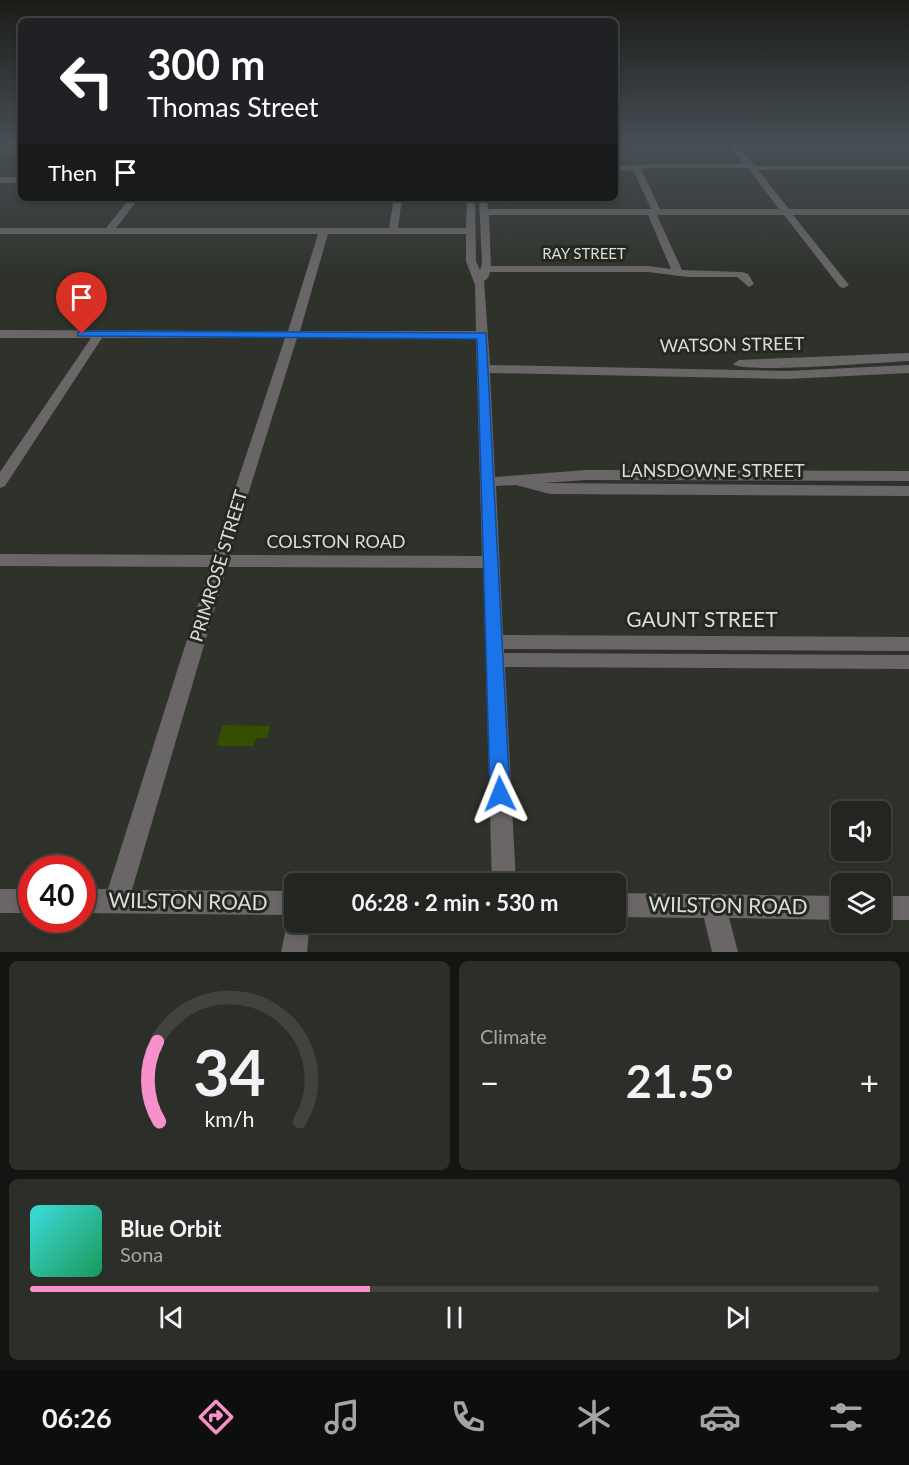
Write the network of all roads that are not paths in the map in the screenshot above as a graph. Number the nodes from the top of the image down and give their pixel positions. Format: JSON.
{"nodes":[{"id":1,"x":642,"y":187,"type":"edge"},
{"id":2,"x":767,"y":187,"type":"edge"},
{"id":3,"x":133,"y":201,"type":"edge"},
{"id":4,"x":398,"y":201,"type":"edge"},
{"id":5,"x":471,"y":201,"type":"edge"},
{"id":6,"x":483,"y":201,"type":"edge"},
{"id":7,"x":484,"y":212,"type":"junction"},
{"id":8,"x":654,"y":212,"type":"junction"},
{"id":9,"x":909,"y":212,"type":"edge"},
{"id":10,"x":786,"y":213,"type":"junction"},
{"id":11,"x":110,"y":231,"type":"junction"},
{"id":12,"x":324,"y":231,"type":"junction"},
{"id":13,"x":393,"y":231,"type":"junction"},
{"id":14,"x":470,"y":231,"type":"junction"},
{"id":15,"x":3,"y":236,"type":"edge"},
{"id":16,"x":486,"y":269,"type":"junction"},
{"id":17,"x":680,"y":273,"type":"junction"},
{"id":18,"x":736,"y":281,"type":"dead end"},
{"id":19,"x":749,"y":284,"type":"dead end"},
{"id":20,"x":480,"y":285,"type":"junction"},
{"id":21,"x":844,"y":285,"type":"dead end"},
{"id":22,"x":0,"y":334,"type":"edge"},
{"id":23,"x":99,"y":334,"type":"junction"},
{"id":24,"x":292,"y":335,"type":"junction"},
{"id":25,"x":482,"y":335,"type":"junction"},
{"id":26,"x":909,"y":357,"type":"edge"},
{"id":27,"x":484,"y":369,"type":"junction"},
{"id":28,"x":556,"y":369,"type":"junction"},
{"id":29,"x":909,"y":369,"type":"edge"},
{"id":30,"x":909,"y":476,"type":"edge"},
{"id":31,"x":489,"y":482,"type":"junction"},
{"id":32,"x":518,"y":482,"type":"junction"},
{"id":33,"x":0,"y":483,"type":"edge"},
{"id":34,"x":909,"y":491,"type":"edge"},
{"id":35,"x":0,"y":560,"type":"edge"},
{"id":36,"x":219,"y":561,"type":"junction"},
{"id":37,"x":491,"y":562,"type":"junction"},
{"id":38,"x":909,"y":644,"type":"edge"},
{"id":39,"x":495,"y":651,"type":"junction"},
{"id":40,"x":909,"y":662,"type":"edge"},
{"id":41,"x":504,"y":873,"type":"edge"},
{"id":42,"x":0,"y":901,"type":"edge"},
{"id":43,"x":18,"y":901,"type":"edge"},
{"id":44,"x":96,"y":902,"type":"edge"},
{"id":45,"x":116,"y":902,"type":"junction"},
{"id":46,"x":284,"y":903,"type":"edge"},
{"id":47,"x":626,"y":905,"type":"edge"},
{"id":48,"x":713,"y":906,"type":"junction"},
{"id":49,"x":831,"y":908,"type":"edge"},
{"id":50,"x":891,"y":908,"type":"edge"},
{"id":51,"x":909,"y":908,"type":"edge"},
{"id":52,"x":297,"y":933,"type":"edge"},
{"id":53,"x":294,"y":952,"type":"edge"},
{"id":54,"x":725,"y":952,"type":"edge"}],
"edges":[{"from":1,"to":8,"type":"street"},
{"from":2,"to":10,"type":"street"},
{"from":3,"to":11,"type":"street"},
{"from":4,"to":13,"type":"street"},
{"from":5,"to":14,"type":"street"},
{"from":6,"to":7,"type":"street"},
{"from":7,"to":8,"type":"street"},
{"from":7,"to":16,"type":"street"},
{"from":8,"to":10,"type":"street"},
{"from":8,"to":17,"type":"street"},
{"from":9,"to":10,"type":"street"},
{"from":10,"to":21,"type":"street"},
{"from":11,"to":12,"type":"street"},
{"from":11,"to":15,"type":"street"},
{"from":12,"to":13,"type":"street"},
{"from":12,"to":24,"type":"street","name":"PRIMROSE STREET"},
{"from":13,"to":14,"type":"street"},
{"from":14,"to":20,"type":"street"},
{"from":16,"to":17,"type":"street","name":"RAY STREET"},
{"from":16,"to":20,"type":"street"},
{"from":17,"to":18,"type":"street","name":"RAY STREET"},
{"from":17,"to":19,"type":"street","name":"RAY STREET"},
{"from":20,"to":25,"type":"street"},
{"from":22,"to":23,"type":"street"},
{"from":23,"to":24,"type":"street"},
{"from":23,"to":33,"type":"street"},
{"from":24,"to":25,"type":"street"},
{"from":24,"to":36,"type":"street","name":"PRIMROSE STREET"},
{"from":25,"to":27,"type":"street"},
{"from":26,"to":28,"type":"street","name":"WATSON STREET"},
{"from":27,"to":28,"type":"street","name":"WATSON STREET"},
{"from":27,"to":31,"type":"street"},
{"from":28,"to":29,"type":"street","name":"WATSON STREET"},
{"from":30,"to":32,"type":"street","name":"LANSDOWNE STREET"},
{"from":31,"to":32,"type":"street","name":"LANSDOWNE STREET"},
{"from":31,"to":37,"type":"street"},
{"from":32,"to":34,"type":"street","name":"LANSDOWNE STREET"},
{"from":35,"to":36,"type":"street","name":"COLSTON ROAD"},
{"from":36,"to":37,"type":"street","name":"COLSTON ROAD"},
{"from":36,"to":45,"type":"street","name":"PRIMROSE STREET"},
{"from":37,"to":39,"type":"street"},
{"from":38,"to":39,"type":"street","name":"GAUNT STREET"},
{"from":39,"to":40,"type":"street"},
{"from":39,"to":41,"type":"street"},
{"from":42,"to":43,"type":"street"},
{"from":44,"to":45,"type":"street","name":"WILSTON ROAD"},
{"from":45,"to":46,"type":"street","name":"WILSTON ROAD"},
{"from":47,"to":48,"type":"street","name":"WILSTON ROAD"},
{"from":48,"to":49,"type":"street","name":"WILSTON ROAD"},
{"from":48,"to":54,"type":"street"},
{"from":50,"to":51,"type":"street"},
{"from":52,"to":53,"type":"street"}]}
